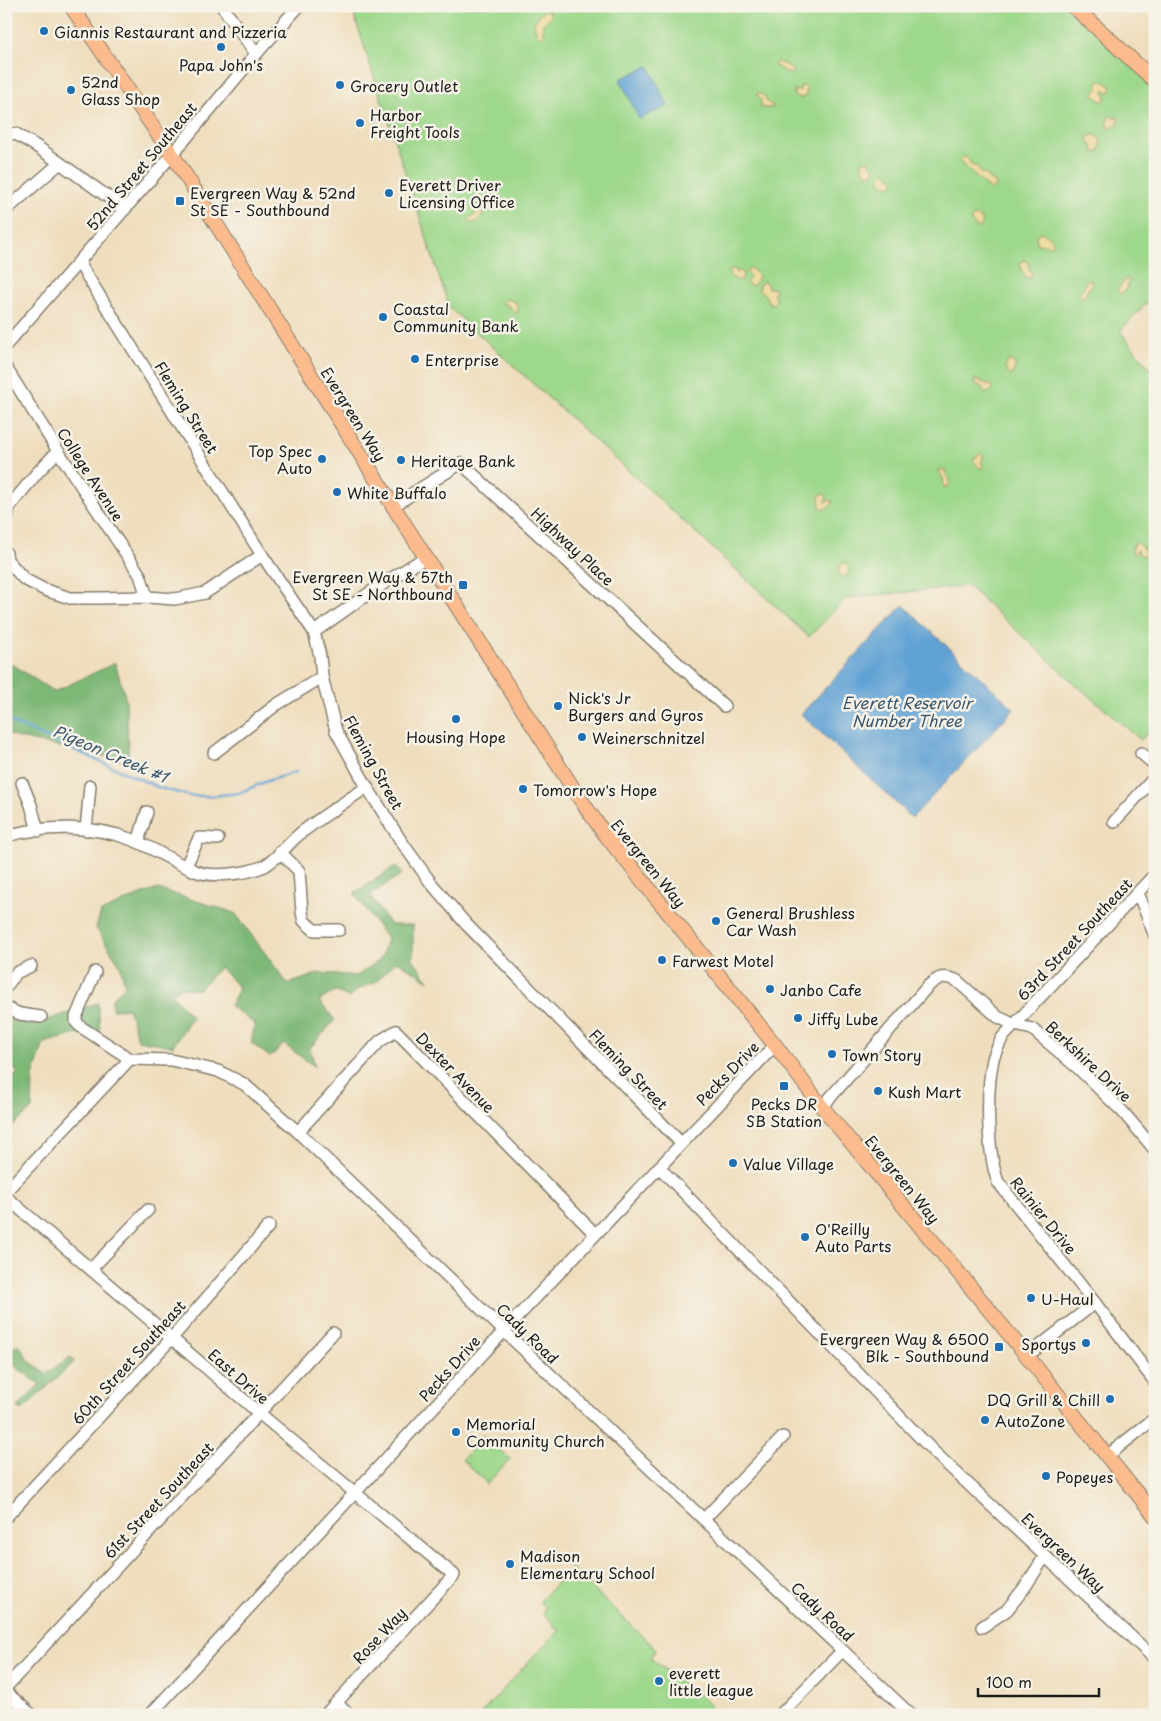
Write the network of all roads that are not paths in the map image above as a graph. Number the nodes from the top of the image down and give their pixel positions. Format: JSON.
{"nodes":[{"id":1,"x":71,"y":6,"type":"edge"},
{"id":2,"x":222,"y":6,"type":"edge"},
{"id":3,"x":299,"y":6,"type":"edge"},
{"id":4,"x":1073,"y":6,"type":"edge"},
{"id":5,"x":256,"y":54,"type":"junction"},
{"id":6,"x":1155,"y":81,"type":"edge"},
{"id":7,"x":6,"y":133,"type":"edge"},
{"id":8,"x":172,"y":155,"type":"junction"},
{"id":9,"x":60,"y":163,"type":"junction"},
{"id":10,"x":125,"y":209,"type":"junction"},
{"id":11,"x":6,"y":210,"type":"edge"},
{"id":12,"x":78,"y":263,"type":"junction"},
{"id":13,"x":6,"y":345,"type":"edge"},
{"id":14,"x":6,"y":368,"type":"edge"},
{"id":15,"x":58,"y":451,"type":"junction"},
{"id":16,"x":392,"y":506,"type":"junction"},
{"id":17,"x":6,"y":522,"type":"edge"},
{"id":18,"x":6,"y":554,"type":"edge"},
{"id":19,"x":262,"y":555,"type":"junction"},
{"id":20,"x":426,"y":557,"type":"junction"},
{"id":21,"x":147,"y":597,"type":"junction"},
{"id":22,"x":314,"y":632,"type":"junction"},
{"id":23,"x":322,"y":677,"type":"junction"},
{"id":24,"x":724,"y":706,"type":"dead end"},
{"id":25,"x":1141,"y":753,"type":"dead end"},
{"id":26,"x":214,"y":754,"type":"dead end"},
{"id":27,"x":1155,"y":765,"type":"edge"},
{"id":28,"x":1155,"y":777,"type":"edge"},
{"id":29,"x":22,"y":783,"type":"dead end"},
{"id":30,"x":90,"y":786,"type":"dead end"},
{"id":31,"x":367,"y":787,"type":"junction"},
{"id":32,"x":147,"y":812,"type":"dead end"},
{"id":33,"x":1114,"y":822,"type":"dead end"},
{"id":34,"x":86,"y":830,"type":"junction"},
{"id":35,"x":38,"y":831,"type":"junction"},
{"id":36,"x":6,"y":836,"type":"edge"},
{"id":37,"x":218,"y":840,"type":"dead end"},
{"id":38,"x":138,"y":842,"type":"junction"},
{"id":39,"x":280,"y":852,"type":"junction"},
{"id":40,"x":186,"y":866,"type":"junction"},
{"id":41,"x":1155,"y":874,"type":"edge"},
{"id":42,"x":1138,"y":893,"type":"junction"},
{"id":43,"x":339,"y":930,"type":"dead end"},
{"id":44,"x":1155,"y":936,"type":"edge"},
{"id":45,"x":31,"y":966,"type":"dead end"},
{"id":46,"x":96,"y":972,"type":"dead end"},
{"id":47,"x":6,"y":987,"type":"edge"},
{"id":48,"x":6,"y":1008,"type":"edge"},
{"id":49,"x":41,"y":1017,"type":"dead end"},
{"id":50,"x":1015,"y":1025,"type":"junction"},
{"id":51,"x":774,"y":1045,"type":"junction"},
{"id":52,"x":130,"y":1059,"type":"junction"},
{"id":53,"x":822,"y":1106,"type":"junction"},
{"id":54,"x":298,"y":1132,"type":"junction"},
{"id":55,"x":681,"y":1143,"type":"junction"},
{"id":56,"x":1155,"y":1150,"type":"edge"},
{"id":57,"x":660,"y":1167,"type":"junction"},
{"id":58,"x":6,"y":1191,"type":"edge"},
{"id":59,"x":6,"y":1197,"type":"edge"},
{"id":60,"x":148,"y":1210,"type":"dead end"},
{"id":61,"x":269,"y":1226,"type":"dead end"},
{"id":62,"x":595,"y":1234,"type":"junction"},
{"id":63,"x":91,"y":1269,"type":"junction"},
{"id":64,"x":1095,"y":1303,"type":"junction"},
{"id":65,"x":504,"y":1331,"type":"junction"},
{"id":66,"x":333,"y":1334,"type":"dead end"},
{"id":67,"x":172,"y":1338,"type":"junction"},
{"id":68,"x":1028,"y":1356,"type":"junction"},
{"id":69,"x":1155,"y":1382,"type":"edge"},
{"id":70,"x":259,"y":1413,"type":"junction"},
{"id":71,"x":1155,"y":1418,"type":"edge"},
{"id":72,"x":783,"y":1437,"type":"dead end"},
{"id":73,"x":1107,"y":1456,"type":"junction"},
{"id":74,"x":356,"y":1493,"type":"junction"},
{"id":75,"x":1155,"y":1516,"type":"edge"},
{"id":76,"x":6,"y":1517,"type":"edge"},
{"id":77,"x":704,"y":1519,"type":"junction"},
{"id":78,"x":1045,"y":1556,"type":"junction"},
{"id":79,"x":454,"y":1576,"type":"joint"},
{"id":80,"x":982,"y":1627,"type":"dead end"},
{"id":81,"x":842,"y":1651,"type":"junction"},
{"id":82,"x":1155,"y":1659,"type":"edge"},
{"id":83,"x":6,"y":1687,"type":"edge"},
{"id":84,"x":6,"y":1692,"type":"edge"},
{"id":85,"x":336,"y":1703,"type":"junction"},
{"id":86,"x":781,"y":1714,"type":"edge"},
{"id":87,"x":32,"y":1715,"type":"edge"},
{"id":88,"x":150,"y":1715,"type":"edge"},
{"id":89,"x":325,"y":1715,"type":"edge"},
{"id":90,"x":350,"y":1715,"type":"edge"},
{"id":91,"x":911,"y":1715,"type":"edge"}],
"edges":[{"from":1,"to":8,"type":"main road","name":"Evergreen Way"},
{"from":2,"to":5,"type":"street"},
{"from":3,"to":5,"type":"street","name":"52nd Street Southeast"},
{"from":4,"to":6,"type":"main road"},
{"from":5,"to":8,"type":"street","name":"52nd Street Southeast"},
{"from":7,"to":9,"type":"street"},
{"from":8,"to":10,"type":"street","name":"52nd Street Southeast"},
{"from":8,"to":16,"type":"main road","name":"Evergreen Way"},
{"from":9,"to":10,"type":"street"},
{"from":9,"to":11,"type":"street"},
{"from":10,"to":12,"type":"street","name":"52nd Street Southeast"},
{"from":12,"to":13,"type":"street","name":"52nd Street Southeast"},
{"from":12,"to":19,"type":"street","name":"Fleming Street"},
{"from":14,"to":15,"type":"street","name":"College Avenue"},
{"from":15,"to":17,"type":"street"},
{"from":15,"to":21,"type":"street","name":"College Avenue"},
{"from":16,"to":20,"type":"main road","name":"Evergreen Way"},
{"from":16,"to":24,"type":"street","name":"Highway Place"},
{"from":18,"to":21,"type":"street"},
{"from":19,"to":21,"type":"street"},
{"from":19,"to":22,"type":"street","name":"Fleming Street"},
{"from":20,"to":22,"type":"street"},
{"from":20,"to":51,"type":"main road","name":"Evergreen Way"},
{"from":22,"to":23,"type":"street","name":"Fleming Street"},
{"from":23,"to":26,"type":"street"},
{"from":23,"to":31,"type":"street","name":"Fleming Street"},
{"from":25,"to":27,"type":"street"},
{"from":28,"to":33,"type":"street"},
{"from":29,"to":35,"type":"street"},
{"from":30,"to":34,"type":"street"},
{"from":31,"to":39,"type":"street"},
{"from":31,"to":55,"type":"street","name":"Fleming Street"},
{"from":32,"to":38,"type":"street"},
{"from":34,"to":35,"type":"street"},
{"from":34,"to":38,"type":"street"},
{"from":35,"to":36,"type":"street"},
{"from":37,"to":40,"type":"street"},
{"from":38,"to":40,"type":"street"},
{"from":39,"to":40,"type":"street"},
{"from":39,"to":43,"type":"street"},
{"from":41,"to":42,"type":"street","name":"63rd Street Southeast"},
{"from":42,"to":44,"type":"street"},
{"from":42,"to":50,"type":"street","name":"63rd Street Southeast"},
{"from":45,"to":47,"type":"street"},
{"from":46,"to":52,"type":"street"},
{"from":48,"to":49,"type":"street"},
{"from":50,"to":53,"type":"street","name":"Berkshire Drive"},
{"from":50,"to":56,"type":"street","name":"Berkshire Drive"},
{"from":50,"to":64,"type":"street","name":"Rainier Drive"},
{"from":51,"to":53,"type":"main road","name":"Evergreen Way"},
{"from":51,"to":55,"type":"street","name":"Pecks Drive"},
{"from":52,"to":54,"type":"street","name":"Cady Road"},
{"from":52,"to":58,"type":"street"},
{"from":53,"to":68,"type":"main road","name":"Evergreen Way"},
{"from":54,"to":62,"type":"street","name":"Dexter Avenue"},
{"from":54,"to":65,"type":"street","name":"Cady Road"},
{"from":55,"to":57,"type":"street","name":"Pecks Drive"},
{"from":57,"to":62,"type":"street","name":"Pecks Drive"},
{"from":57,"to":78,"type":"street","name":"Evergreen Way"},
{"from":59,"to":63,"type":"street","name":"East Drive"},
{"from":60,"to":63,"type":"street"},
{"from":61,"to":67,"type":"street","name":"60th Street Southeast"},
{"from":62,"to":65,"type":"street","name":"Pecks Drive"},
{"from":63,"to":67,"type":"street","name":"East Drive"},
{"from":64,"to":68,"type":"street"},
{"from":64,"to":69,"type":"street","name":"Rainier Drive"},
{"from":65,"to":74,"type":"street","name":"Pecks Drive"},
{"from":65,"to":77,"type":"street","name":"Cady Road"},
{"from":66,"to":70,"type":"street","name":"61st Street Southeast"},
{"from":67,"to":70,"type":"street","name":"East Drive"},
{"from":67,"to":76,"type":"street","name":"60th Street Southeast"},
{"from":68,"to":73,"type":"main road","name":"Evergreen Way"},
{"from":70,"to":74,"type":"street","name":"East Drive"},
{"from":70,"to":83,"type":"street","name":"61st Street Southeast"},
{"from":71,"to":73,"type":"street"},
{"from":72,"to":77,"type":"street"},
{"from":73,"to":75,"type":"main road","name":"Evergreen Way"},
{"from":74,"to":79,"type":"street","name":"East Drive"},
{"from":74,"to":88,"type":"street","name":"Pecks Drive"},
{"from":77,"to":81,"type":"street","name":"Cady Road"},
{"from":78,"to":80,"type":"street"},
{"from":78,"to":82,"type":"street","name":"Evergreen Way"},
{"from":79,"to":85,"type":"street","name":"Rose Way"},
{"from":81,"to":86,"type":"street"},
{"from":81,"to":91,"type":"street","name":"Cady Road"},
{"from":84,"to":87,"type":"street"},
{"from":85,"to":89,"type":"street","name":"Rose Way"},
{"from":85,"to":90,"type":"street"}]}
